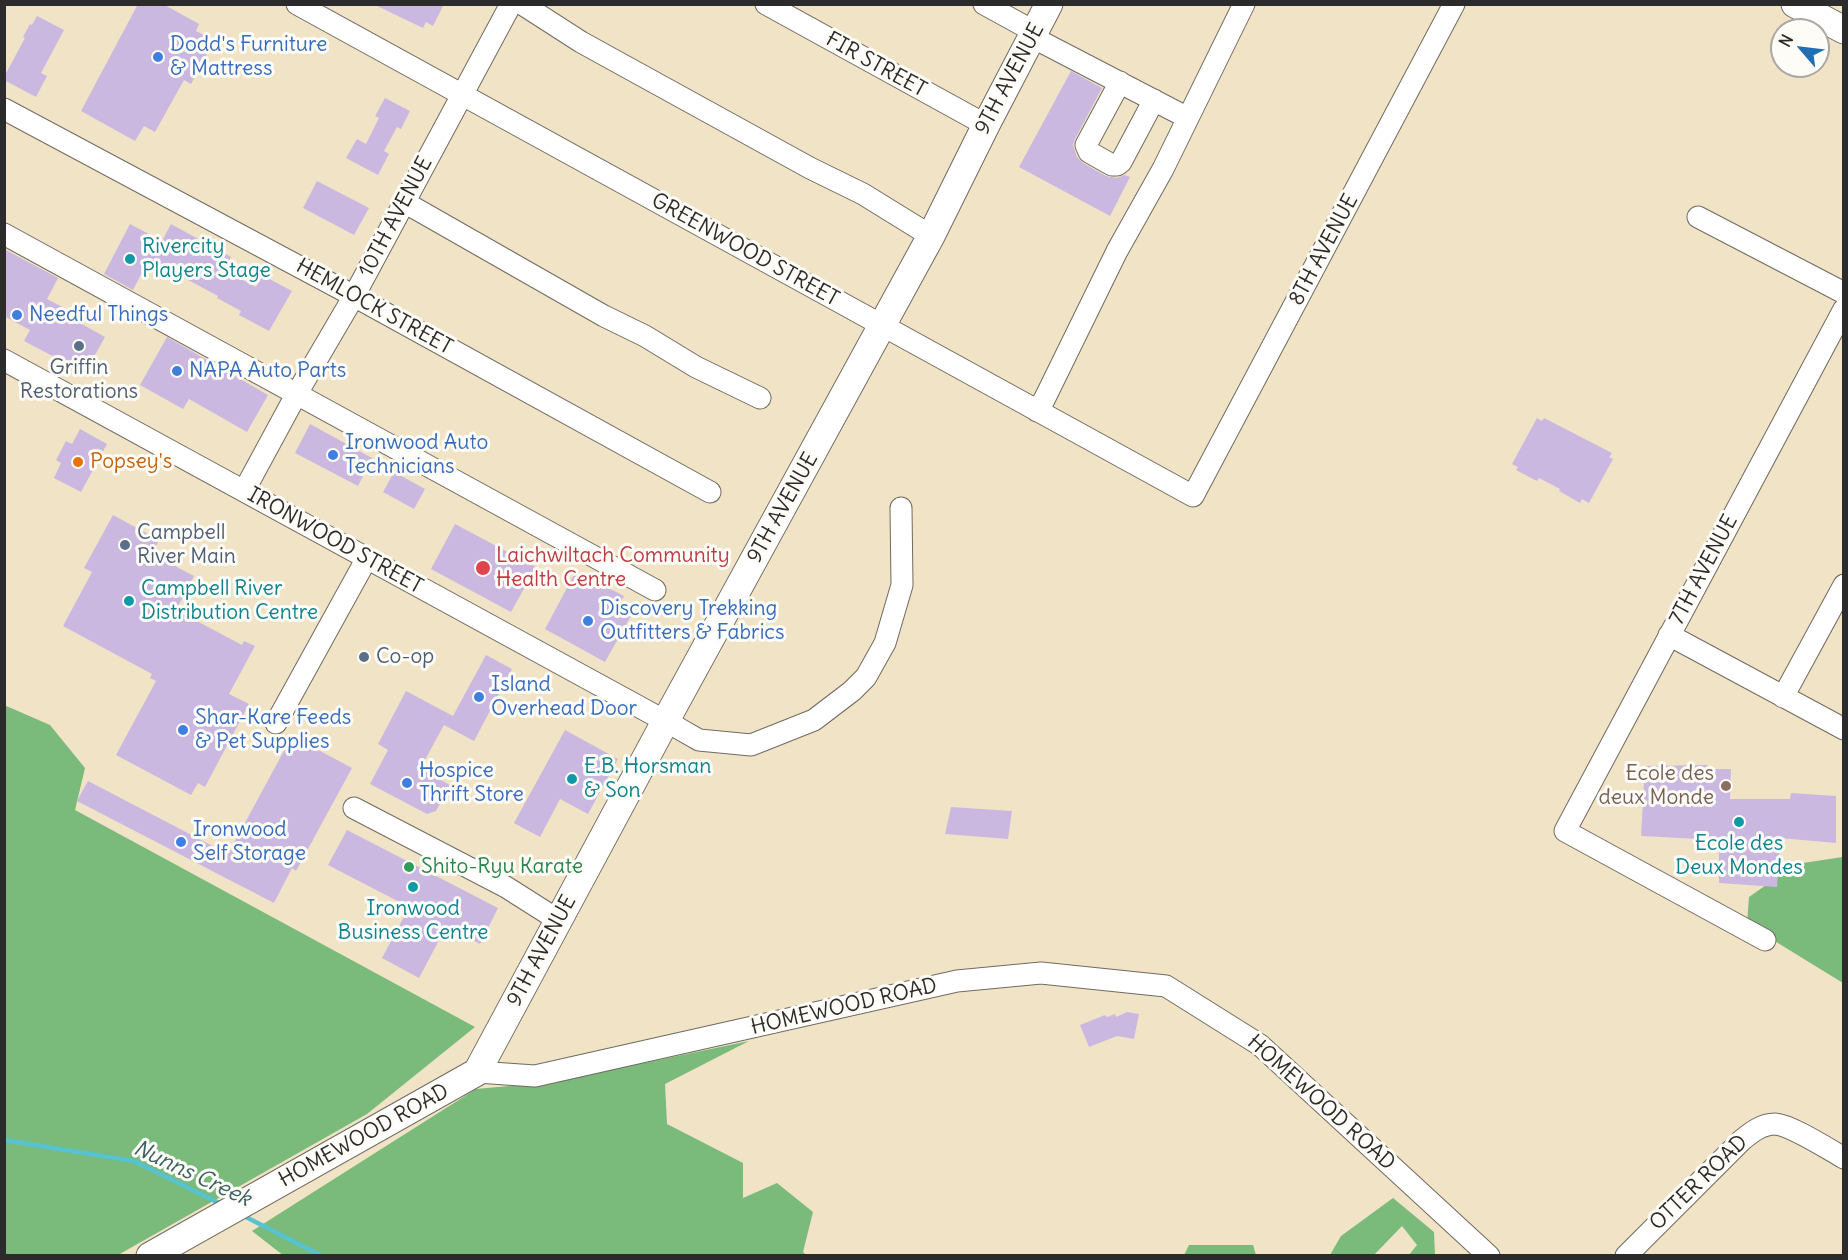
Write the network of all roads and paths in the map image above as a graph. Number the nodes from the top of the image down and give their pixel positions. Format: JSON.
{"nodes":[{"id":1,"x":297,"y":4,"type":"edge"},
{"id":2,"x":511,"y":4,"type":"edge"},
{"id":3,"x":522,"y":4,"type":"edge"},
{"id":4,"x":766,"y":4,"type":"edge"},
{"id":5,"x":984,"y":4,"type":"edge"},
{"id":6,"x":1049,"y":4,"type":"edge"},
{"id":7,"x":1244,"y":4,"type":"edge"},
{"id":8,"x":1454,"y":4,"type":"edge"},
{"id":9,"x":1795,"y":4,"type":"edge"},
{"id":10,"x":1844,"y":30,"type":"edge"},
{"id":11,"x":1034,"y":34,"type":"junction"},
{"id":12,"x":1120,"y":82,"type":"junction"},
{"id":13,"x":461,"y":95,"type":"junction"},
{"id":14,"x":1154,"y":100,"type":"junction"},
{"id":15,"x":4,"y":109,"type":"edge"},
{"id":16,"x":1188,"y":118,"type":"junction"},
{"id":17,"x":986,"y":124,"type":"junction"},
{"id":18,"x":404,"y":202,"type":"junction"},
{"id":19,"x":1698,"y":218,"type":"dead end"},
{"id":20,"x":4,"y":234,"type":"edge"},
{"id":21,"x":932,"y":236,"type":"junction"},
{"id":22,"x":1844,"y":293,"type":"edge"},
{"id":23,"x":354,"y":296,"type":"junction"},
{"id":24,"x":1844,"y":309,"type":"edge"},
{"id":25,"x":883,"y":326,"type":"junction"},
{"id":26,"x":4,"y":360,"type":"edge"},
{"id":27,"x":296,"y":394,"type":"junction"},
{"id":28,"x":760,"y":398,"type":"dead end"},
{"id":29,"x":1037,"y":411,"type":"junction"},
{"id":30,"x":244,"y":491,"type":"junction"},
{"id":31,"x":710,"y":492,"type":"dead end"},
{"id":32,"x":1193,"y":496,"type":"joint"},
{"id":33,"x":901,"y":508,"type":"dead end"},
{"id":34,"x":367,"y":558,"type":"junction"},
{"id":35,"x":1844,"y":585,"type":"edge"},
{"id":36,"x":655,"y":590,"type":"dead end"},
{"id":37,"x":1669,"y":635,"type":"junction"},
{"id":38,"x":1783,"y":697,"type":"junction"},
{"id":39,"x":666,"y":722,"type":"junction"},
{"id":40,"x":276,"y":723,"type":"dead end"},
{"id":41,"x":1844,"y":729,"type":"edge"},
{"id":42,"x":354,"y":808,"type":"dead end"},
{"id":43,"x":558,"y":920,"type":"junction"},
{"id":44,"x":1765,"y":940,"type":"dead end"},
{"id":45,"x":477,"y":1072,"type":"junction"},
{"id":46,"x":1844,"y":1158,"type":"edge"},
{"id":47,"x":150,"y":1256,"type":"edge"},
{"id":48,"x":1489,"y":1256,"type":"edge"},
{"id":49,"x":1626,"y":1256,"type":"edge"}],
"edges":[{"from":1,"to":13,"type":"street","name":"GREENWOOD STREET"},
{"from":2,"to":13,"type":"street","name":"10TH AVENUE"},
{"from":3,"to":21,"type":"street"},
{"from":4,"to":17,"type":"street","name":"FIR STREET"},
{"from":5,"to":11,"type":"street"},
{"from":6,"to":11,"type":"main road","name":"9TH AVENUE"},
{"from":7,"to":16,"type":"street"},
{"from":8,"to":32,"type":"street","name":"8TH AVENUE"},
{"from":9,"to":10,"type":"main road"},
{"from":11,"to":12,"type":"street"},
{"from":11,"to":17,"type":"main road","name":"9TH AVENUE"},
{"from":12,"to":14,"type":"street"},
{"from":12,"to":14,"type":"street"},
{"from":13,"to":18,"type":"street","name":"10TH AVENUE"},
{"from":13,"to":25,"type":"street","name":"GREENWOOD STREET"},
{"from":14,"to":16,"type":"street"},
{"from":15,"to":23,"type":"street","name":"HEMLOCK STREET"},
{"from":16,"to":29,"type":"street"},
{"from":17,"to":21,"type":"main road","name":"9TH AVENUE"},
{"from":18,"to":23,"type":"street","name":"10TH AVENUE"},
{"from":18,"to":28,"type":"street"},
{"from":19,"to":22,"type":"street"},
{"from":20,"to":27,"type":"street"},
{"from":21,"to":25,"type":"main road","name":"9TH AVENUE"},
{"from":23,"to":27,"type":"street","name":"10TH AVENUE"},
{"from":23,"to":31,"type":"street","name":"HEMLOCK STREET"},
{"from":24,"to":37,"type":"street","name":"7TH AVENUE"},
{"from":25,"to":29,"type":"street","name":"GREENWOOD STREET"},
{"from":25,"to":39,"type":"main road","name":"9TH AVENUE"},
{"from":26,"to":30,"type":"street","name":"IRONWOOD STREET"},
{"from":27,"to":30,"type":"street","name":"10TH AVENUE"},
{"from":27,"to":36,"type":"street"},
{"from":29,"to":32,"type":"street","name":"GREENWOOD STREET"},
{"from":30,"to":34,"type":"street","name":"IRONWOOD STREET"},
{"from":33,"to":39,"type":"street","name":"IRONWOOD STREET"},
{"from":34,"to":39,"type":"street","name":"IRONWOOD STREET"},
{"from":34,"to":40,"type":"street"},
{"from":35,"to":38,"type":"street"},
{"from":37,"to":38,"type":"street"},
{"from":37,"to":44,"type":"street","name":"7TH AVENUE"},
{"from":38,"to":41,"type":"street"},
{"from":39,"to":43,"type":"main road","name":"9TH AVENUE"},
{"from":42,"to":43,"type":"street"},
{"from":43,"to":45,"type":"main road","name":"9TH AVENUE"},
{"from":45,"to":47,"type":"main road","name":"HOMEWOOD ROAD"},
{"from":45,"to":48,"type":"street","name":"HOMEWOOD ROAD"},
{"from":46,"to":49,"type":"street","name":"OTTER ROAD"}]}
